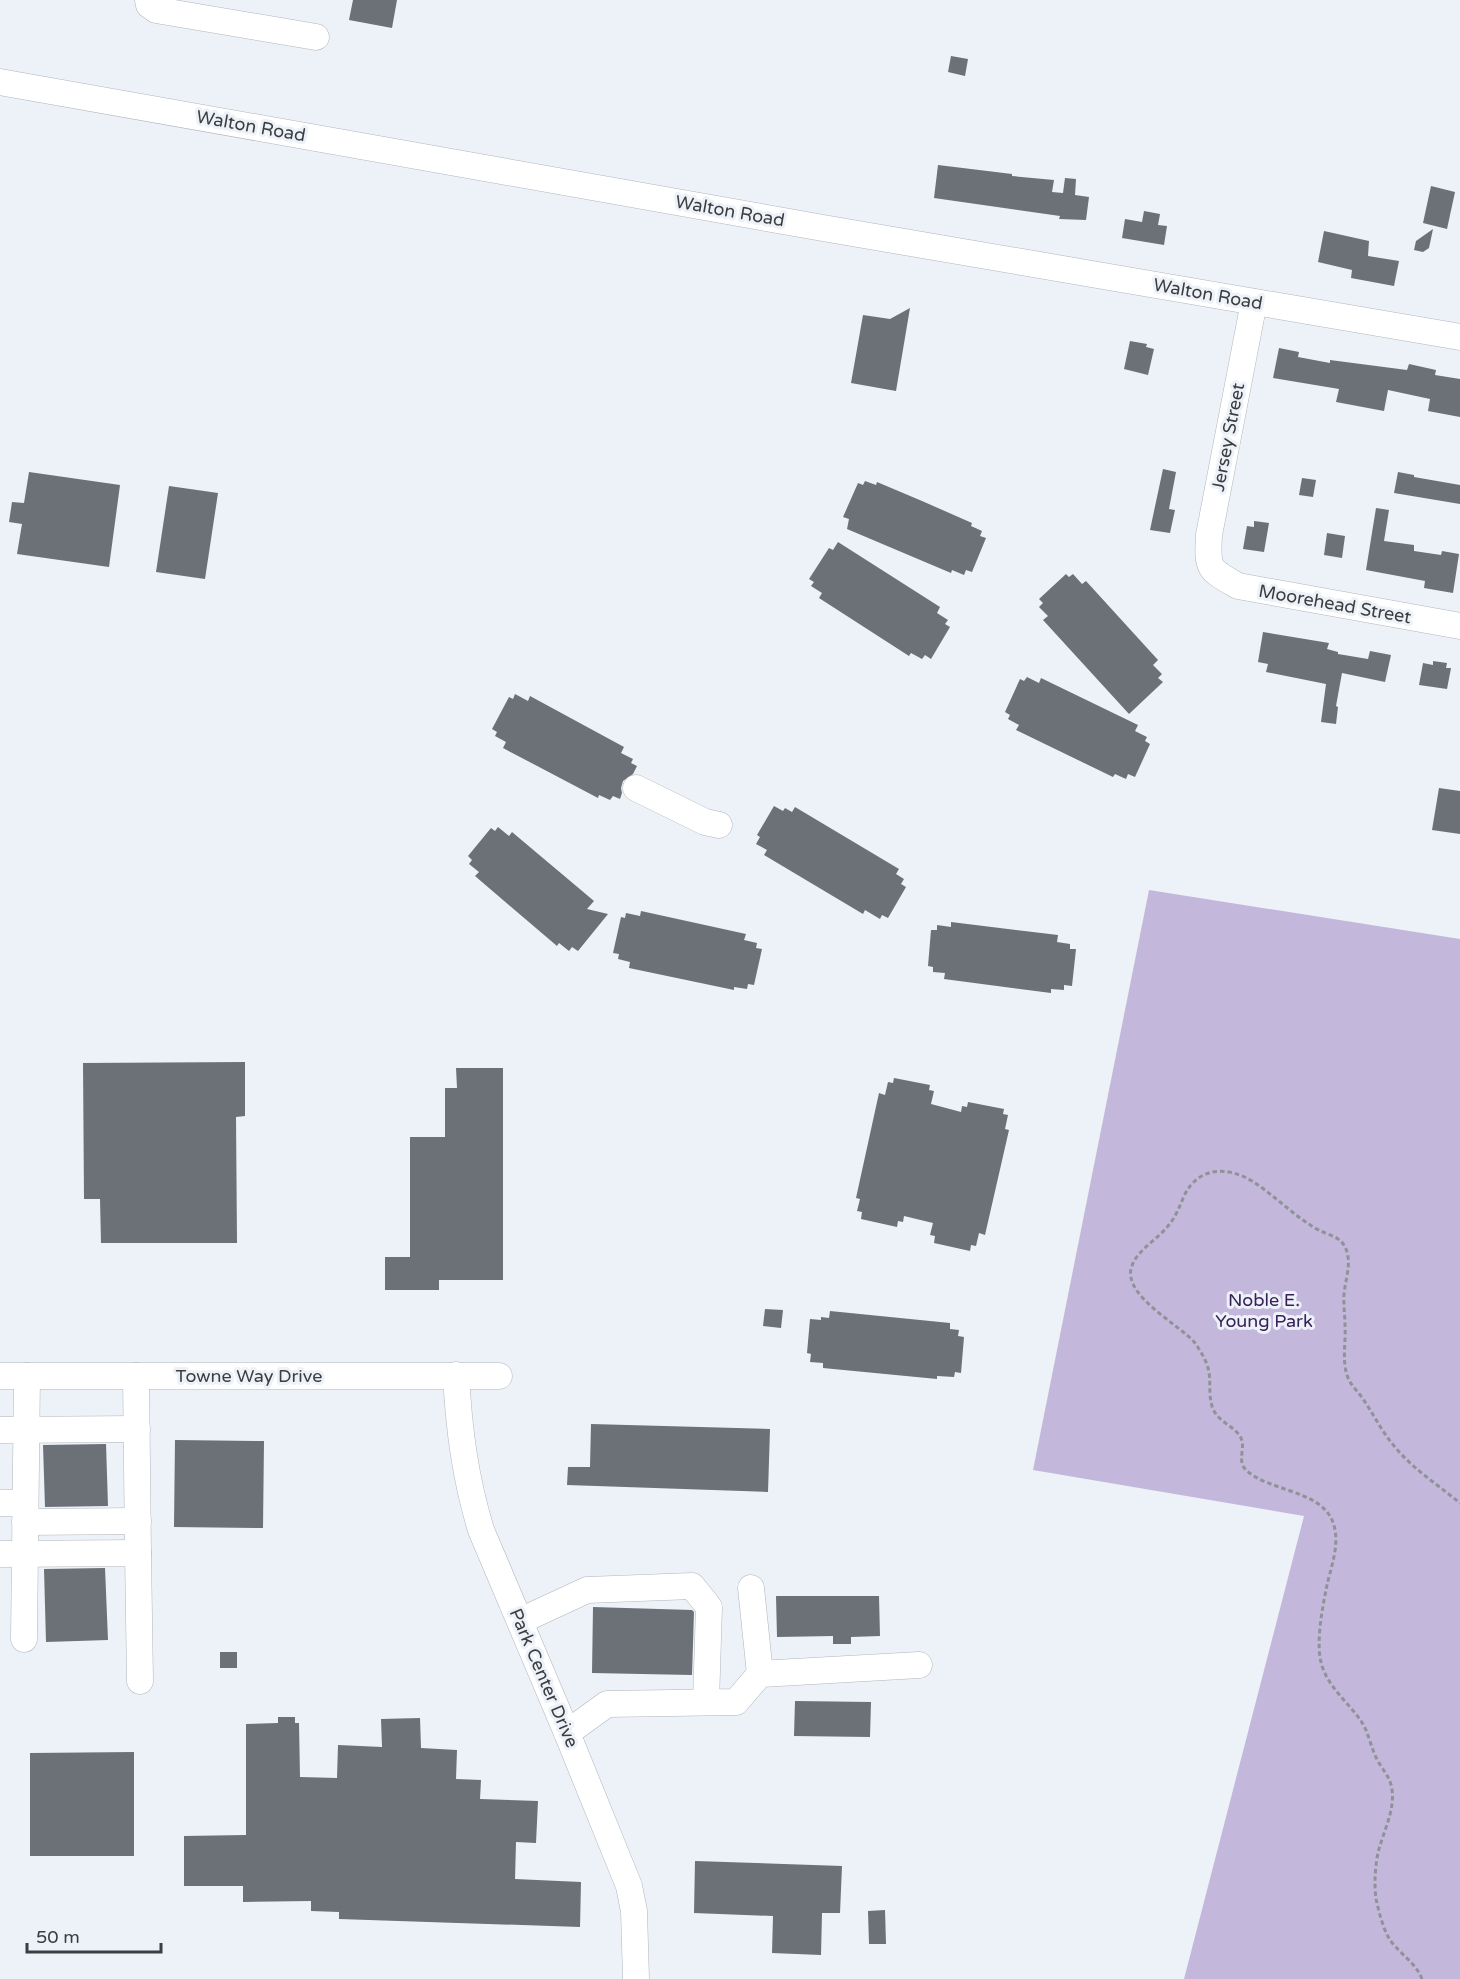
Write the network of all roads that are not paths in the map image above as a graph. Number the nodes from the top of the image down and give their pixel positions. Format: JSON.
{"nodes":[{"id":1,"x":148,"y":0,"type":"edge"},
{"id":2,"x":316,"y":37,"type":"dead end"},
{"id":3,"x":0,"y":81,"type":"edge"},
{"id":4,"x":1254,"y":302,"type":"junction"},
{"id":5,"x":1460,"y":337,"type":"edge"},
{"id":6,"x":1214,"y":572,"type":"joint"},
{"id":7,"x":1460,"y":626,"type":"edge"},
{"id":8,"x":636,"y":788,"type":"dead end"},
{"id":9,"x":719,"y":825,"type":"dead end"},
{"id":10,"x":0,"y":1376,"type":"edge"},
{"id":11,"x":27,"y":1376,"type":"junction"},
{"id":12,"x":136,"y":1376,"type":"junction"},
{"id":13,"x":456,"y":1376,"type":"junction"},
{"id":14,"x":499,"y":1376,"type":"dead end"},
{"id":15,"x":137,"y":1429,"type":"junction"},
{"id":16,"x":0,"y":1430,"type":"edge"},
{"id":17,"x":26,"y":1430,"type":"junction"},
{"id":18,"x":0,"y":1503,"type":"edge"},
{"id":19,"x":25,"y":1513,"type":"junction"},
{"id":20,"x":138,"y":1521,"type":"junction"},
{"id":21,"x":138,"y":1553,"type":"junction"},
{"id":22,"x":12,"y":1554,"type":"edge"},
{"id":23,"x":751,"y":1588,"type":"dead end"},
{"id":24,"x":520,"y":1621,"type":"junction"},
{"id":25,"x":24,"y":1639,"type":"dead end"},
{"id":26,"x":919,"y":1665,"type":"dead end"},
{"id":27,"x":760,"y":1674,"type":"junction"},
{"id":28,"x":140,"y":1681,"type":"dead end"},
{"id":29,"x":706,"y":1702,"type":"junction"},
{"id":30,"x":567,"y":1732,"type":"junction"},
{"id":31,"x":636,"y":1979,"type":"edge"}],
"edges":[{"from":1,"to":2,"type":"street"},
{"from":3,"to":4,"type":"street","name":"Walton Road"},
{"from":4,"to":5,"type":"street","name":"Walton Road"},
{"from":4,"to":6,"type":"street","name":"Jersey Street"},
{"from":6,"to":7,"type":"street","name":"Moorehead Street"},
{"from":8,"to":9,"type":"street"},
{"from":10,"to":11,"type":"street","name":"Towne Way Drive"},
{"from":11,"to":12,"type":"street","name":"Towne Way Drive"},
{"from":11,"to":17,"type":"street"},
{"from":12,"to":13,"type":"street","name":"Towne Way Drive"},
{"from":12,"to":15,"type":"street"},
{"from":13,"to":14,"type":"street","name":"Towne Way Drive"},
{"from":13,"to":24,"type":"street","name":"Park Center Drive"},
{"from":15,"to":17,"type":"street"},
{"from":15,"to":20,"type":"street"},
{"from":16,"to":17,"type":"street"},
{"from":17,"to":19,"type":"street"},
{"from":18,"to":19,"type":"street"},
{"from":19,"to":20,"type":"street"},
{"from":19,"to":22,"type":"street"},
{"from":20,"to":21,"type":"street"},
{"from":21,"to":22,"type":"street"},
{"from":21,"to":28,"type":"street"},
{"from":22,"to":25,"type":"street"},
{"from":23,"to":27,"type":"street"},
{"from":24,"to":29,"type":"street"},
{"from":24,"to":30,"type":"street","name":"Park Center Drive"},
{"from":26,"to":27,"type":"street"},
{"from":27,"to":29,"type":"street"},
{"from":29,"to":30,"type":"street"},
{"from":30,"to":31,"type":"street","name":"Park Center Drive"}]}
